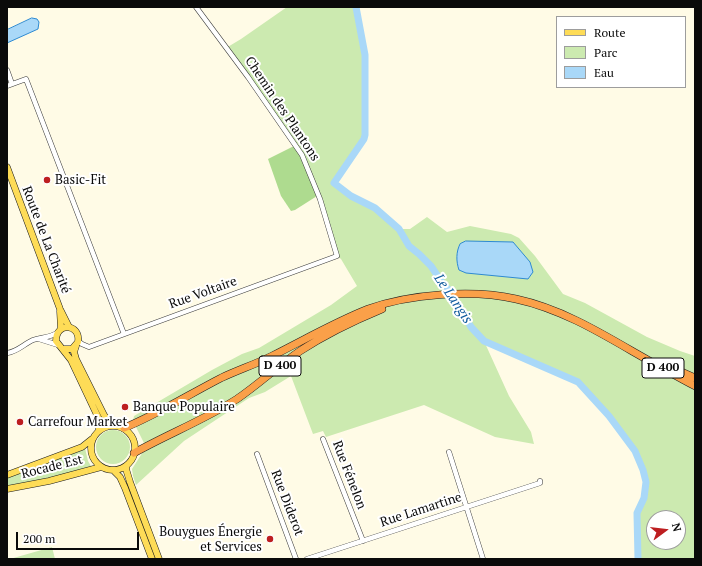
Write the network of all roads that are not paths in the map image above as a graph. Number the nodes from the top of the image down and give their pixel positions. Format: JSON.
{"nodes":[{"id":1,"x":196,"y":7,"type":"edge"},
{"id":2,"x":7,"y":70,"type":"edge"},
{"id":3,"x":10,"y":85,"type":"edge"},
{"id":4,"x":7,"y":167,"type":"edge"},
{"id":5,"x":7,"y":172,"type":"edge"},
{"id":6,"x":11,"y":178,"type":"junction"},
{"id":7,"x":337,"y":256,"type":"joint"},
{"id":8,"x":402,"y":301,"type":"junction"},
{"id":9,"x":60,"y":309,"type":"junction"},
{"id":10,"x":69,"y":327,"type":"junction"},
{"id":11,"x":59,"y":331,"type":"junction"},
{"id":12,"x":124,"y":334,"type":"junction"},
{"id":13,"x":39,"y":339,"type":"junction"},
{"id":14,"x":77,"y":343,"type":"junction"},
{"id":15,"x":61,"y":347,"type":"junction"},
{"id":16,"x":631,"y":350,"type":"junction"},
{"id":17,"x":7,"y":353,"type":"edge"},
{"id":18,"x":695,"y":378,"type":"edge"},
{"id":19,"x":695,"y":386,"type":"edge"},
{"id":20,"x":115,"y":425,"type":"junction"},
{"id":21,"x":124,"y":428,"type":"junction"},
{"id":22,"x":99,"y":429,"type":"junction"},
{"id":23,"x":92,"y":439,"type":"junction"},
{"id":24,"x":323,"y":439,"type":"dead end"},
{"id":25,"x":449,"y":452,"type":"dead end"},
{"id":26,"x":134,"y":453,"type":"junction"},
{"id":27,"x":257,"y":454,"type":"dead end"},
{"id":28,"x":127,"y":465,"type":"junction"},
{"id":29,"x":101,"y":467,"type":"junction"},
{"id":30,"x":113,"y":470,"type":"junction"},
{"id":31,"x":7,"y":475,"type":"edge"},
{"id":32,"x":540,"y":481,"type":"dead end"},
{"id":33,"x":7,"y":489,"type":"edge"},
{"id":34,"x":466,"y":507,"type":"junction"},
{"id":35,"x":363,"y":542,"type":"junction"},
{"id":36,"x":152,"y":559,"type":"edge"},
{"id":37,"x":159,"y":559,"type":"edge"},
{"id":38,"x":296,"y":559,"type":"edge"},
{"id":39,"x":307,"y":559,"type":"edge"},
{"id":40,"x":483,"y":559,"type":"edge"}],
"edges":[{"from":1,"to":7,"type":"street","name":"Chemin des Plantons"},
{"from":2,"to":3,"type":"street"},
{"from":3,"to":12,"type":"street"},
{"from":4,"to":6,"type":"main road","name":"Route de La Charité"},
{"from":5,"to":6,"type":"main road","name":"Route de La Charité"},
{"from":6,"to":9,"type":"main road","name":"Route de La Charité"},
{"from":7,"to":12,"type":"street","name":"Rue Voltaire"},
{"from":8,"to":16,"type":"highway","number":"D 400"},
{"from":8,"to":21,"type":"highway","number":"D 400"},
{"from":8,"to":26,"type":"highway","number":"D 400"},
{"from":9,"to":10,"type":"main road","name":"Route de La Charité"},
{"from":9,"to":11,"type":"main road","name":"Route de La Charité"},
{"from":10,"to":11,"type":"main road"},
{"from":10,"to":14,"type":"main road"},
{"from":11,"to":13,"type":"street"},
{"from":11,"to":15,"type":"main road"},
{"from":12,"to":14,"type":"street","name":"Rue Voltaire"},
{"from":13,"to":15,"type":"street"},
{"from":13,"to":17,"type":"street"},
{"from":14,"to":15,"type":"main road"},
{"from":14,"to":20,"type":"main road"},
{"from":15,"to":22,"type":"main road"},
{"from":16,"to":18,"type":"highway","number":"D 400"},
{"from":16,"to":19,"type":"highway","number":"D 400"},
{"from":20,"to":21,"type":"main road"},
{"from":20,"to":22,"type":"main road"},
{"from":21,"to":26,"type":"main road"},
{"from":22,"to":23,"type":"main road"},
{"from":23,"to":29,"type":"main road"},
{"from":23,"to":31,"type":"main road","name":"Rocade Est"},
{"from":24,"to":35,"type":"street","name":"Rue Fénelon"},
{"from":25,"to":34,"type":"street"},
{"from":26,"to":28,"type":"main road"},
{"from":27,"to":38,"type":"street","name":"Rue Diderot"},
{"from":28,"to":30,"type":"main road"},
{"from":28,"to":37,"type":"main road"},
{"from":29,"to":30,"type":"main road"},
{"from":29,"to":33,"type":"main road","name":"Rocade Est"},
{"from":30,"to":36,"type":"main road"},
{"from":32,"to":34,"type":"street","name":"Rue Lamartine"},
{"from":34,"to":35,"type":"street","name":"Rue Lamartine"},
{"from":34,"to":40,"type":"street"},
{"from":35,"to":39,"type":"street","name":"Rue Lamartine"}]}
